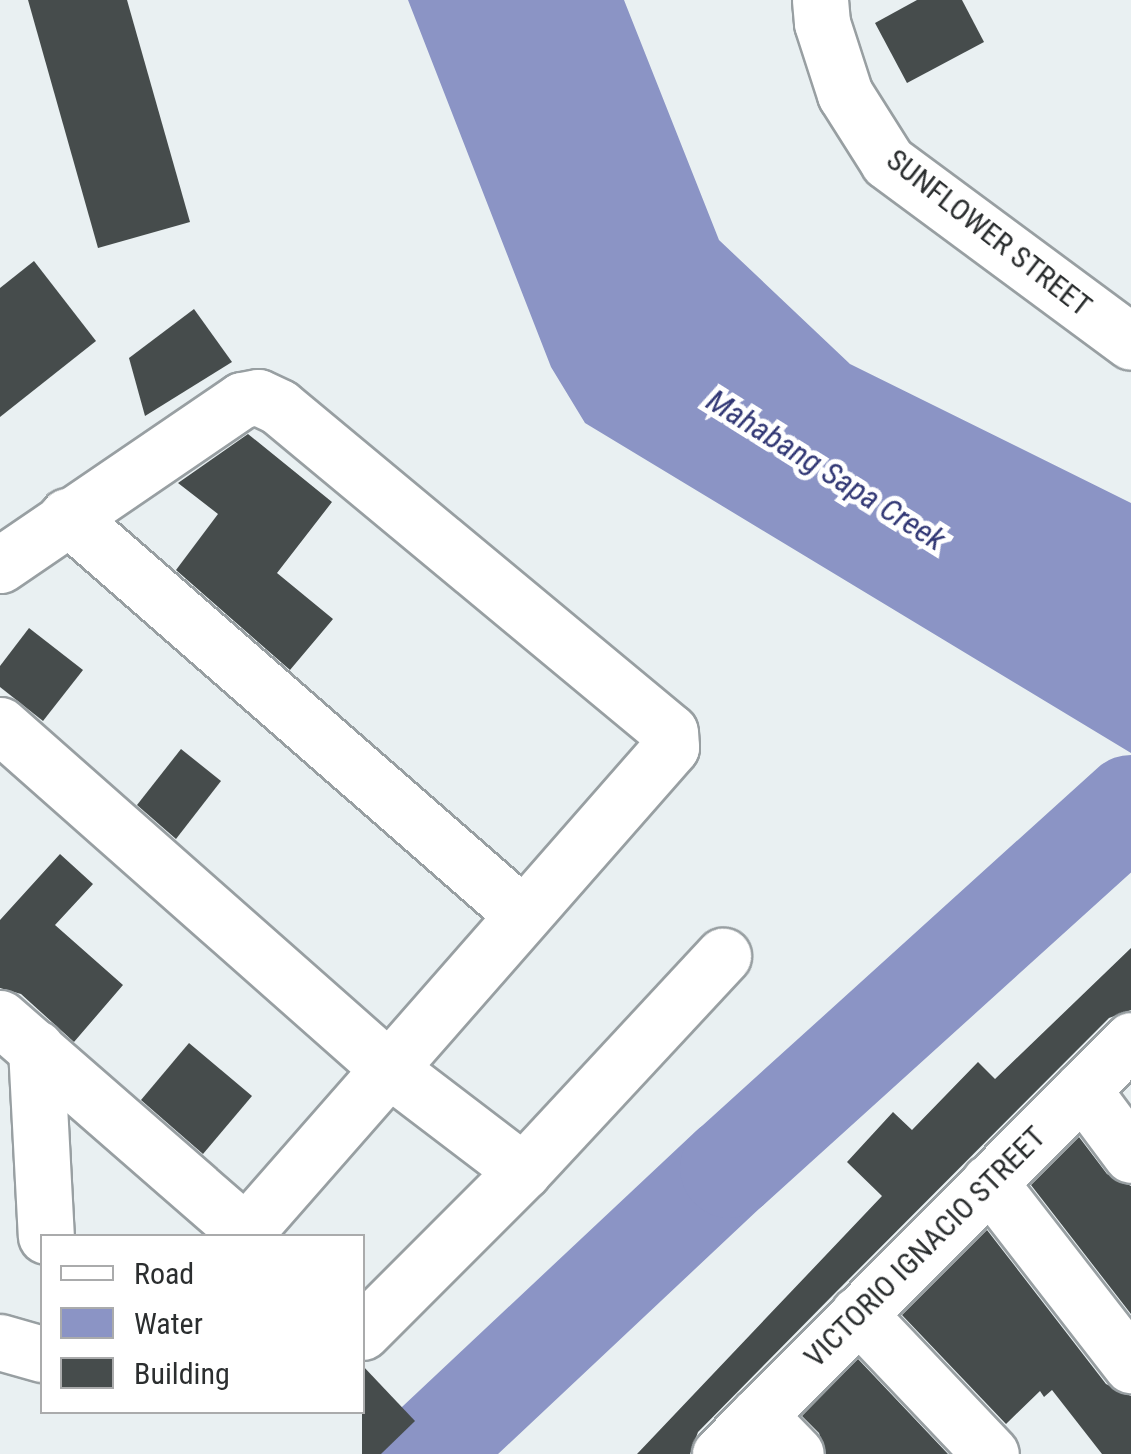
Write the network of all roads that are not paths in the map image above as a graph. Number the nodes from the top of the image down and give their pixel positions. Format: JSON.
{"nodes":[{"id":1,"x":820,"y":0,"type":"edge"},
{"id":2,"x":1131,"y":342,"type":"edge"},
{"id":3,"x":67,"y":516,"type":"junction"},
{"id":4,"x":0,"y":566,"type":"edge"},
{"id":5,"x":0,"y":726,"type":"edge"},
{"id":6,"x":522,"y":914,"type":"junction"},
{"id":7,"x":723,"y":956,"type":"dead end"},
{"id":8,"x":18,"y":1033,"type":"edge"},
{"id":9,"x":1131,"y":1040,"type":"edge"},
{"id":10,"x":388,"y":1068,"type":"junction"},
{"id":11,"x":1082,"y":1088,"type":"junction"},
{"id":12,"x":1131,"y":1155,"type":"edge"},
{"id":13,"x":523,"y":1171,"type":"junction"},
{"id":14,"x":989,"y":1182,"type":"junction"},
{"id":15,"x":46,"y":1234,"type":"edge"},
{"id":16,"x":244,"y":1234,"type":"edge"},
{"id":17,"x":858,"y":1314,"type":"junction"},
{"id":18,"x":365,"y":1329,"type":"edge"},
{"id":19,"x":0,"y":1342,"type":"edge"},
{"id":20,"x":40,"y":1353,"type":"edge"},
{"id":21,"x":1131,"y":1365,"type":"edge"},
{"id":22,"x":758,"y":1415,"type":"junction"},
{"id":23,"x":720,"y":1454,"type":"edge"},
{"id":24,"x":796,"y":1454,"type":"edge"},
{"id":25,"x":991,"y":1454,"type":"edge"}],
"edges":[{"from":1,"to":2,"type":"street","name":"SUNFLOWER STREET"},
{"from":3,"to":4,"type":"street"},
{"from":3,"to":6,"type":"street"},
{"from":3,"to":6,"type":"street"},
{"from":5,"to":10,"type":"street"},
{"from":6,"to":10,"type":"street"},
{"from":7,"to":13,"type":"street"},
{"from":8,"to":15,"type":"street"},
{"from":8,"to":16,"type":"street"},
{"from":9,"to":11,"type":"street","name":"VICTORIO IGNACIO STREET"},
{"from":10,"to":13,"type":"street"},
{"from":10,"to":16,"type":"street"},
{"from":11,"to":12,"type":"street"},
{"from":11,"to":14,"type":"street","name":"VICTORIO IGNACIO STREET"},
{"from":13,"to":18,"type":"street"},
{"from":14,"to":17,"type":"street","name":"VICTORIO IGNACIO STREET"},
{"from":14,"to":21,"type":"street"},
{"from":17,"to":22,"type":"street","name":"VICTORIO IGNACIO STREET"},
{"from":17,"to":25,"type":"street"},
{"from":19,"to":20,"type":"street"},
{"from":22,"to":23,"type":"street","name":"VICTORIO IGNACIO STREET"},
{"from":22,"to":24,"type":"street"}]}
